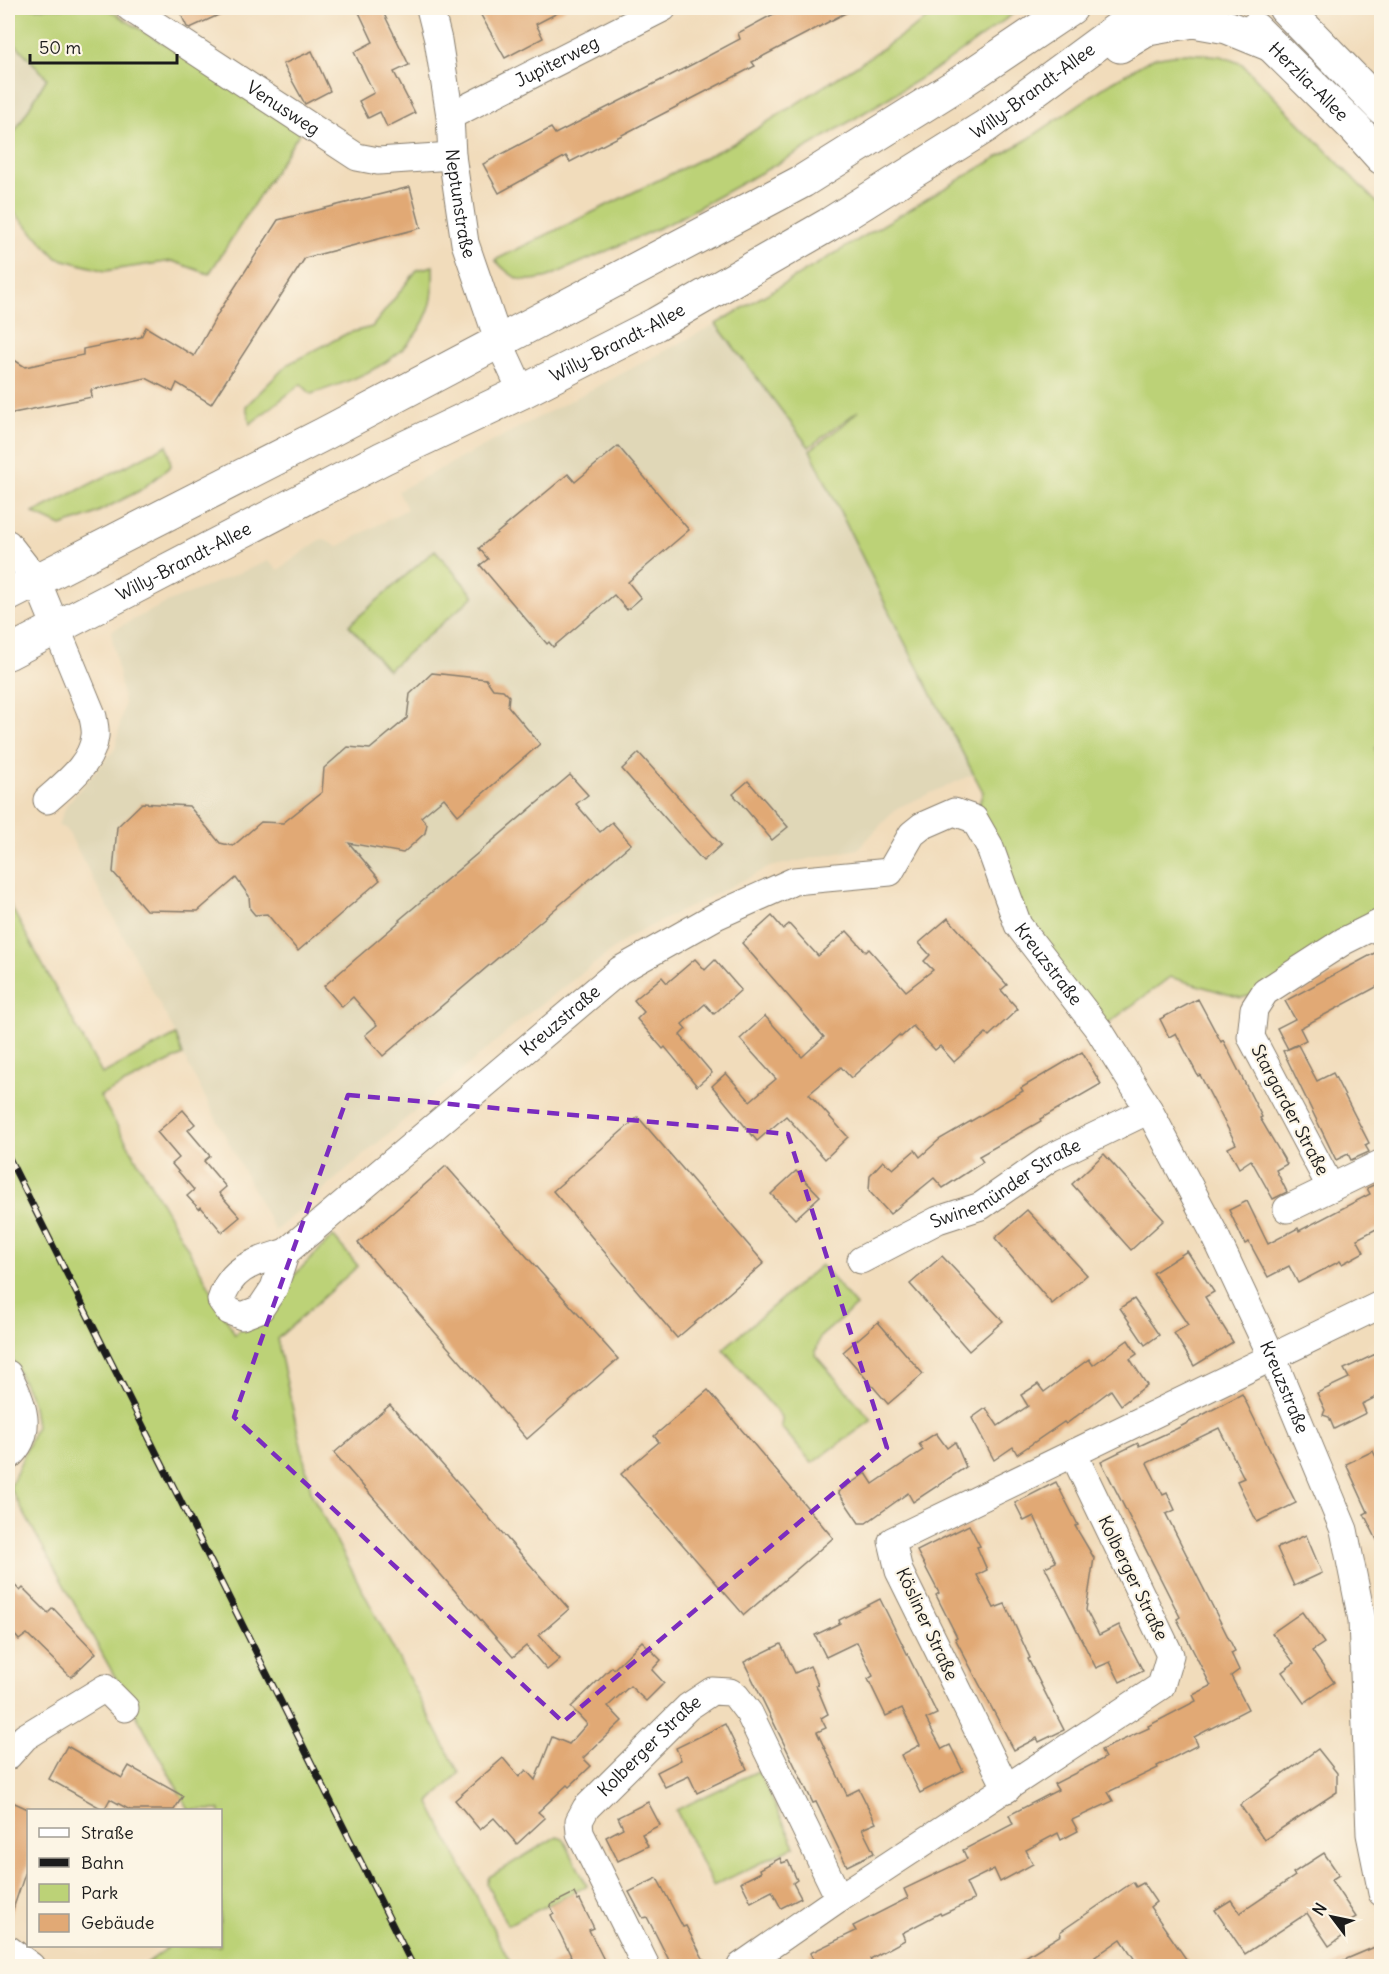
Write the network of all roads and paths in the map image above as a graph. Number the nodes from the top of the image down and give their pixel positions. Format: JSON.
{"nodes":[{"id":1,"x":130,"y":8,"type":"edge"},
{"id":2,"x":430,"y":8,"type":"edge"},
{"id":3,"x":663,"y":8,"type":"edge"},
{"id":4,"x":1146,"y":8,"type":"edge"},
{"id":5,"x":1233,"y":8,"type":"edge"},
{"id":6,"x":1285,"y":8,"type":"edge"},
{"id":7,"x":1060,"y":14,"type":"edge"},
{"id":8,"x":1271,"y":45,"type":"junction"},
{"id":9,"x":1382,"y":108,"type":"edge"},
{"id":10,"x":1010,"y":109,"type":"junction"},
{"id":11,"x":450,"y":116,"type":"junction"},
{"id":12,"x":452,"y":156,"type":"junction"},
{"id":13,"x":1382,"y":158,"type":"edge"},
{"id":14,"x":499,"y":342,"type":"junction"},
{"id":15,"x":522,"y":392,"type":"junction"},
{"id":16,"x":8,"y":544,"type":"edge"},
{"id":17,"x":37,"y":581,"type":"junction"},
{"id":18,"x":8,"y":595,"type":"edge"},
{"id":19,"x":58,"y":628,"type":"junction"},
{"id":20,"x":8,"y":653,"type":"edge"},
{"id":21,"x":46,"y":800,"type":"dead end"},
{"id":22,"x":1382,"y":922,"type":"edge"},
{"id":23,"x":1149,"y":1110,"type":"junction"},
{"id":24,"x":1382,"y":1163,"type":"edge"},
{"id":25,"x":1331,"y":1188,"type":"junction"},
{"id":26,"x":1287,"y":1209,"type":"dead end"},
{"id":27,"x":286,"y":1252,"type":"dead end"},
{"id":28,"x":861,"y":1260,"type":"dead end"},
{"id":29,"x":1382,"y":1304,"type":"edge"},
{"id":30,"x":1272,"y":1357,"type":"junction"},
{"id":31,"x":8,"y":1374,"type":"edge"},
{"id":32,"x":1073,"y":1453,"type":"junction"},
{"id":33,"x":8,"y":1457,"type":"edge"},
{"id":34,"x":126,"y":1708,"type":"dead end"},
{"id":35,"x":8,"y":1755,"type":"edge"},
{"id":36,"x":1007,"y":1789,"type":"junction"},
{"id":37,"x":1382,"y":1893,"type":"edge"},
{"id":38,"x":839,"y":1898,"type":"junction"},
{"id":39,"x":8,"y":1949,"type":"edge"},
{"id":40,"x":31,"y":1966,"type":"edge"},
{"id":41,"x":646,"y":1966,"type":"edge"},
{"id":42,"x":741,"y":1966,"type":"edge"}],
"edges":[{"from":1,"to":12,"type":"street","name":"Venusweg"},
{"from":2,"to":11,"type":"street","name":"Neptunstraße"},
{"from":3,"to":11,"type":"street","name":"Jupiterweg"},
{"from":4,"to":10,"type":"main road","name":"Willy-Brandt-Allee"},
{"from":5,"to":8,"type":"main road","name":"Herzlia-Allee"},
{"from":6,"to":9,"type":"main road","name":"Herzlia-Allee"},
{"from":7,"to":14,"type":"main road"},
{"from":8,"to":10,"type":"main road"},
{"from":8,"to":13,"type":"main road","name":"Herzlia-Allee"},
{"from":10,"to":15,"type":"main road","name":"Willy-Brandt-Allee"},
{"from":11,"to":12,"type":"street","name":"Neptunstraße"},
{"from":12,"to":14,"type":"street","name":"Neptunstraße"},
{"from":14,"to":15,"type":"street","name":"Neptunstraße"},
{"from":14,"to":17,"type":"main road"},
{"from":15,"to":19,"type":"main road","name":"Willy-Brandt-Allee"},
{"from":16,"to":17,"type":"street"},
{"from":17,"to":18,"type":"main road"},
{"from":17,"to":19,"type":"street"},
{"from":19,"to":20,"type":"main road","name":"Willy-Brandt-Allee"},
{"from":19,"to":21,"type":"street"},
{"from":22,"to":25,"type":"street","name":"Stargarder Straße"},
{"from":23,"to":27,"type":"street","name":"Kreuzstraße"},
{"from":23,"to":28,"type":"street","name":"Swinemünder Straße"},
{"from":23,"to":30,"type":"street","name":"Kreuzstraße"},
{"from":24,"to":25,"type":"street","name":"Stargarder Straße"},
{"from":25,"to":26,"type":"street","name":"Stargarder Straße"},
{"from":29,"to":30,"type":"street"},
{"from":30,"to":32,"type":"street"},
{"from":30,"to":37,"type":"street","name":"Kreuzstraße"},
{"from":31,"to":33,"type":"street"},
{"from":32,"to":36,"type":"street","name":"Kolberger Straße"},
{"from":32,"to":36,"type":"street","name":"Kösliner Straße"},
{"from":34,"to":35,"type":"street"},
{"from":36,"to":38,"type":"street","name":"Kolberger Straße"},
{"from":38,"to":41,"type":"street","name":"Kolberger Straße"},
{"from":38,"to":42,"type":"street","name":"Kolberger Straße"},
{"from":39,"to":40,"type":"street"}]}
